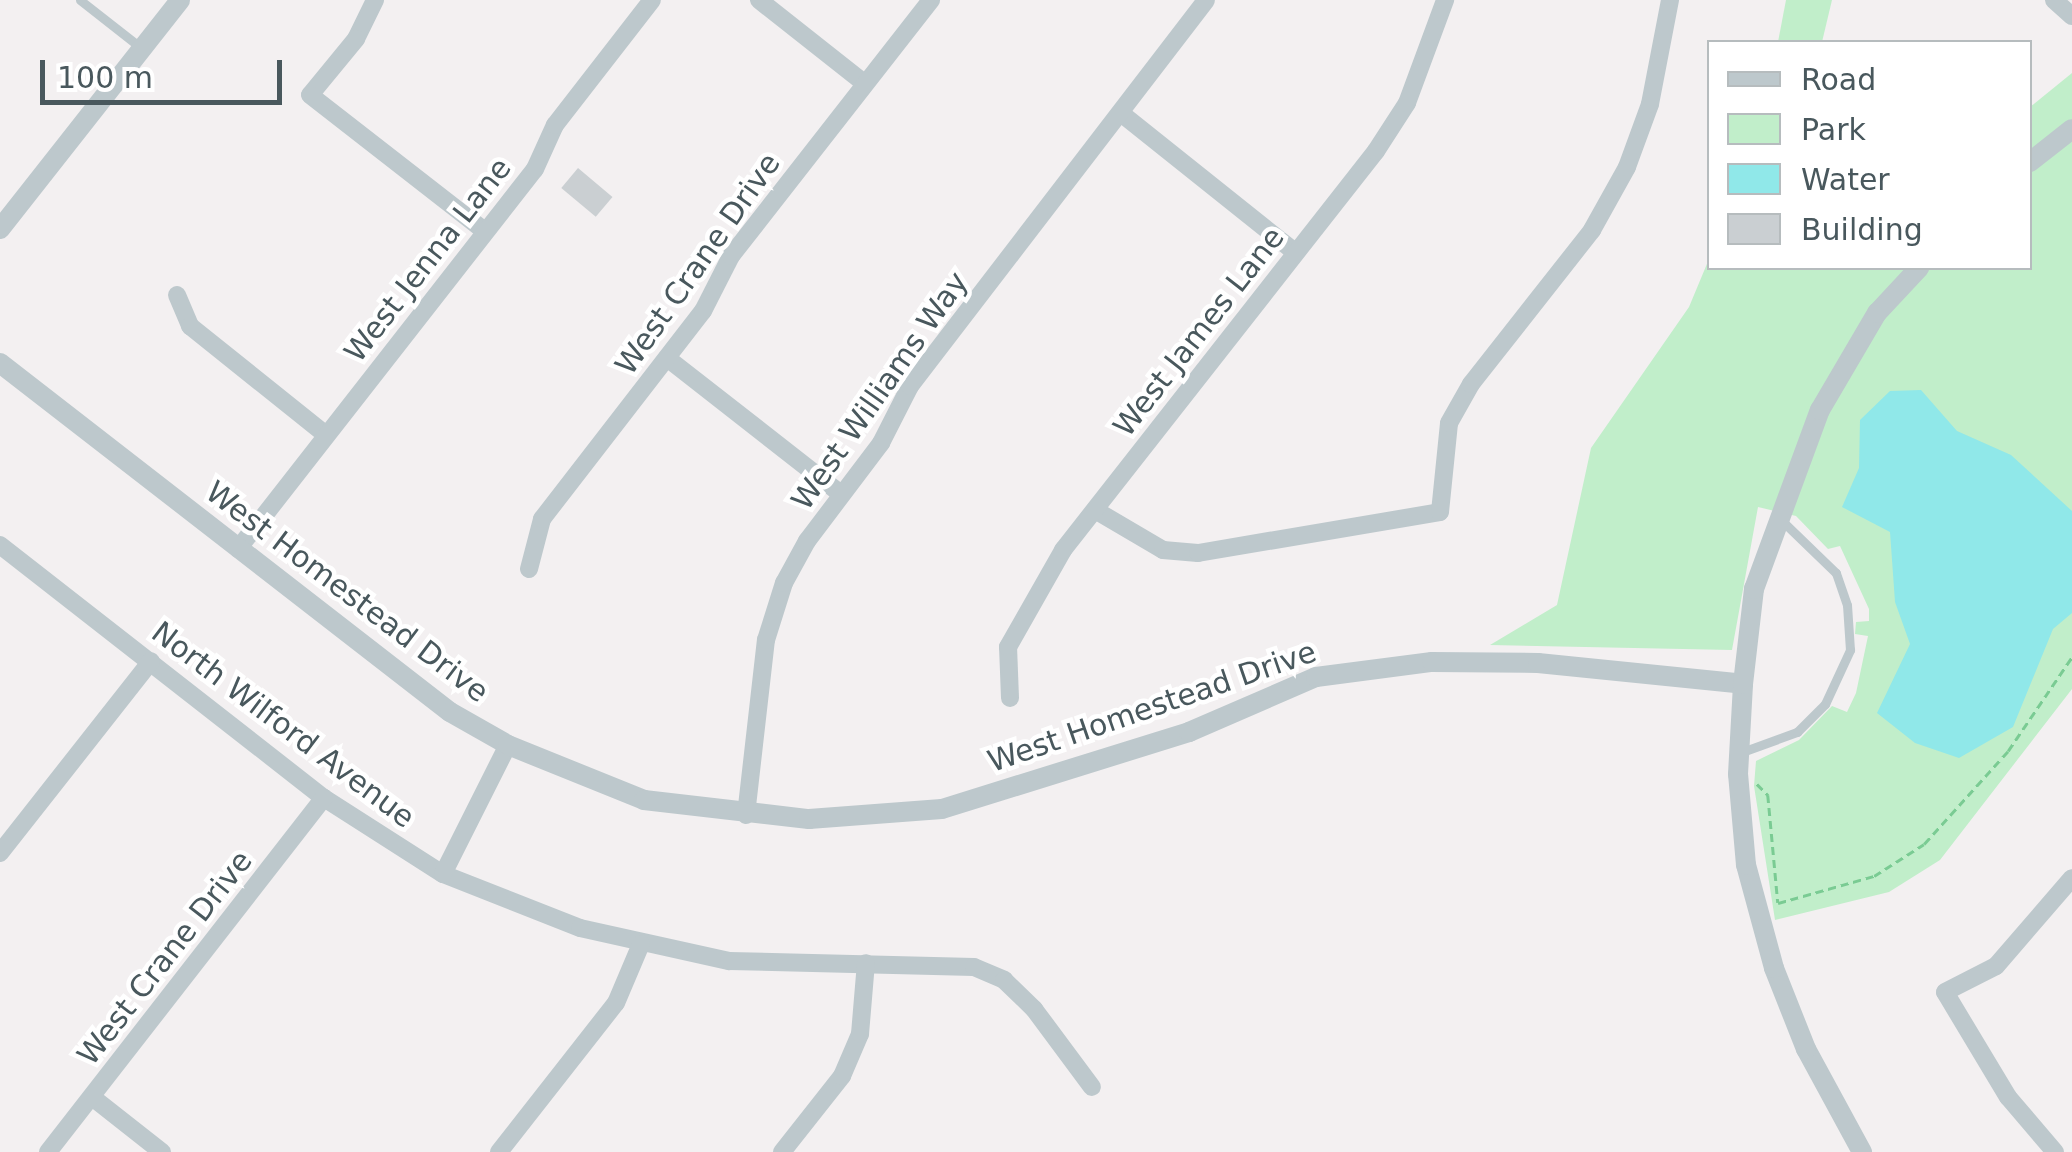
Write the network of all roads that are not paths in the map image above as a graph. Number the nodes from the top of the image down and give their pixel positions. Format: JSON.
{"nodes":[{"id":1,"x":80,"y":0,"type":"edge"},
{"id":2,"x":180,"y":0,"type":"edge"},
{"id":3,"x":375,"y":0,"type":"edge"},
{"id":4,"x":652,"y":0,"type":"edge"},
{"id":5,"x":760,"y":0,"type":"edge"},
{"id":6,"x":931,"y":0,"type":"edge"},
{"id":7,"x":1206,"y":0,"type":"edge"},
{"id":8,"x":1445,"y":0,"type":"edge"},
{"id":9,"x":1670,"y":0,"type":"edge"},
{"id":10,"x":2054,"y":0,"type":"edge"},
{"id":11,"x":2072,"y":16,"type":"edge"},
{"id":12,"x":142,"y":48,"type":"junction"},
{"id":13,"x":864,"y":83,"type":"junction"},
{"id":14,"x":1122,"y":114,"type":"junction"},
{"id":15,"x":2072,"y":129,"type":"edge"},
{"id":16,"x":2032,"y":160,"type":"edge"},
{"id":17,"x":0,"y":228,"type":"edge"},
{"id":18,"x":485,"y":232,"type":"junction"},
{"id":19,"x":1296,"y":252,"type":"junction"},
{"id":20,"x":1917,"y":270,"type":"edge"},
{"id":21,"x":176,"y":295,"type":"dead end"},
{"id":22,"x":667,"y":358,"type":"junction"},
{"id":23,"x":0,"y":363,"type":"edge"},
{"id":24,"x":326,"y":435,"type":"junction"},
{"id":25,"x":841,"y":494,"type":"junction"},
{"id":26,"x":1095,"y":510,"type":"junction"},
{"id":27,"x":1778,"y":518,"type":"junction"},
{"id":28,"x":0,"y":545,"type":"edge"},
{"id":29,"x":238,"y":549,"type":"junction"},
{"id":30,"x":529,"y":569,"type":"dead end"},
{"id":31,"x":151,"y":660,"type":"junction"},
{"id":32,"x":1744,"y":684,"type":"junction"},
{"id":33,"x":1010,"y":698,"type":"dead end"},
{"id":34,"x":508,"y":746,"type":"junction"},
{"id":35,"x":1740,"y":752,"type":"junction"},
{"id":36,"x":324,"y":798,"type":"junction"},
{"id":37,"x":746,"y":815,"type":"junction"},
{"id":38,"x":0,"y":853,"type":"edge"},
{"id":39,"x":443,"y":874,"type":"junction"},
{"id":40,"x":2072,"y":878,"type":"edge"},
{"id":41,"x":641,"y":944,"type":"junction"},
{"id":42,"x":866,"y":964,"type":"junction"},
{"id":43,"x":1092,"y":1087,"type":"dead end"},
{"id":44,"x":92,"y":1096,"type":"junction"},
{"id":45,"x":1853,"y":1150,"type":"edge"},
{"id":46,"x":48,"y":1152,"type":"edge"},
{"id":47,"x":162,"y":1152,"type":"edge"},
{"id":48,"x":499,"y":1152,"type":"edge"},
{"id":49,"x":782,"y":1152,"type":"edge"},
{"id":50,"x":2055,"y":1152,"type":"edge"}],
"edges":[{"from":1,"to":12,"type":"lane"},
{"from":2,"to":12,"type":"street"},
{"from":3,"to":18,"type":"street"},
{"from":4,"to":18,"type":"street","name":"West Jenna Lane"},
{"from":5,"to":13,"type":"street"},
{"from":6,"to":13,"type":"street","name":"West Crane Drive"},
{"from":7,"to":14,"type":"street","name":"West Williams Way"},
{"from":8,"to":19,"type":"street","name":"West James Lane"},
{"from":9,"to":26,"type":"street"},
{"from":10,"to":11,"type":"street"},
{"from":12,"to":17,"type":"street"},
{"from":13,"to":22,"type":"street","name":"West Crane Drive"},
{"from":14,"to":19,"type":"street"},
{"from":14,"to":25,"type":"street","name":"West Williams Way"},
{"from":15,"to":16,"type":"street"},
{"from":18,"to":24,"type":"street","name":"West Jenna Lane"},
{"from":19,"to":26,"type":"street","name":"West James Lane"},
{"from":20,"to":27,"type":"street"},
{"from":21,"to":24,"type":"street"},
{"from":22,"to":25,"type":"street"},
{"from":22,"to":30,"type":"street","name":"West Crane Drive"},
{"from":23,"to":29,"type":"street","name":"West Homestead Drive"},
{"from":24,"to":29,"type":"street","name":"West Jenna Lane"},
{"from":25,"to":37,"type":"street","name":"West Williams Way"},
{"from":26,"to":33,"type":"street","name":"West James Lane"},
{"from":27,"to":32,"type":"street"},
{"from":27,"to":35,"type":"lane"},
{"from":28,"to":31,"type":"street","name":"North Wilford Avenue"},
{"from":29,"to":34,"type":"street","name":"West Homestead Drive"},
{"from":31,"to":36,"type":"street","name":"North Wilford Avenue"},
{"from":31,"to":38,"type":"street"},
{"from":32,"to":35,"type":"street"},
{"from":32,"to":37,"type":"street","name":"West Homestead Drive"},
{"from":34,"to":37,"type":"street","name":"West Homestead Drive"},
{"from":34,"to":39,"type":"street"},
{"from":35,"to":45,"type":"street"},
{"from":36,"to":39,"type":"street","name":"North Wilford Avenue"},
{"from":36,"to":44,"type":"street","name":"West Crane Drive"},
{"from":39,"to":41,"type":"street","name":"North Wilford Avenue"},
{"from":40,"to":50,"type":"street"},
{"from":41,"to":42,"type":"street","name":"North Wilford Avenue"},
{"from":41,"to":48,"type":"street"},
{"from":42,"to":43,"type":"street","name":"North Wilford Avenue"},
{"from":42,"to":49,"type":"street"},
{"from":44,"to":46,"type":"street","name":"West Crane Drive"},
{"from":44,"to":47,"type":"street"}]}
